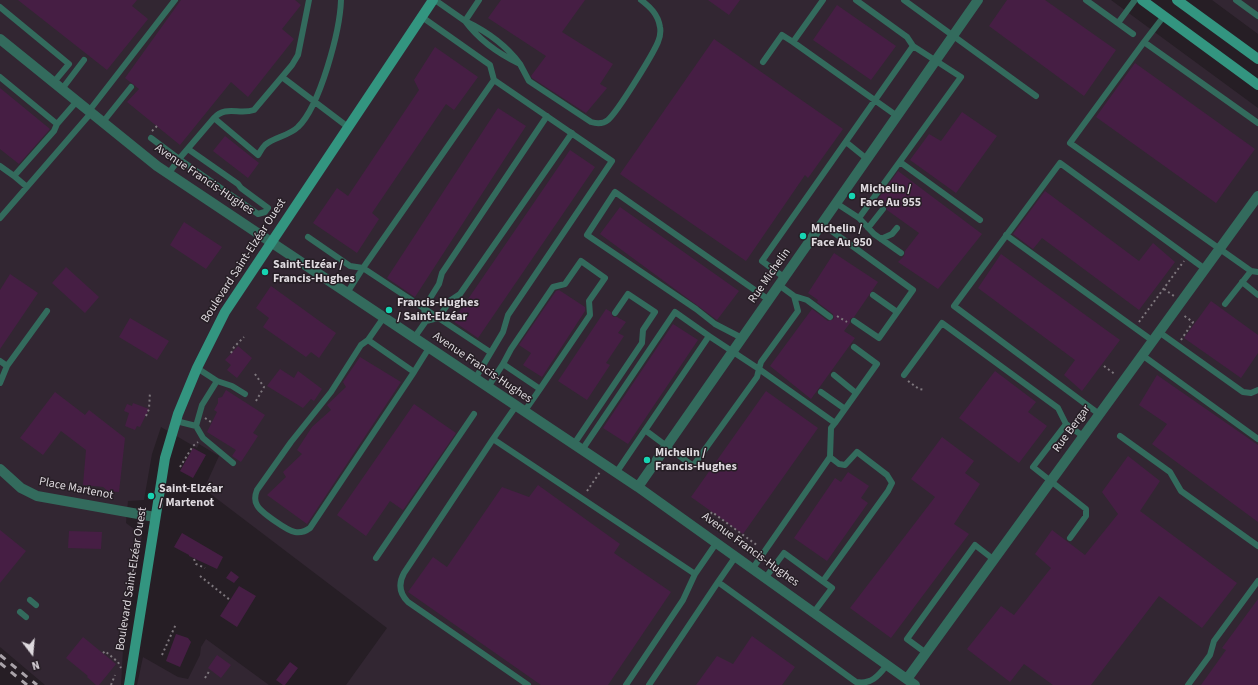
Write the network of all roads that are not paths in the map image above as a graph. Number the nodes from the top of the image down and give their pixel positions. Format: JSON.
{"nodes":[{"id":1,"x":175,"y":0,"type":"edge"},
{"id":2,"x":309,"y":0,"type":"edge"},
{"id":3,"x":341,"y":0,"type":"edge"},
{"id":4,"x":434,"y":0,"type":"edge"},
{"id":5,"x":479,"y":0,"type":"edge"},
{"id":6,"x":641,"y":0,"type":"edge"},
{"id":7,"x":823,"y":0,"type":"edge"},
{"id":8,"x":856,"y":0,"type":"edge"},
{"id":9,"x":904,"y":0,"type":"edge"},
{"id":10,"x":978,"y":0,"type":"edge"},
{"id":11,"x":1086,"y":0,"type":"edge"},
{"id":12,"x":1135,"y":0,"type":"edge"},
{"id":13,"x":1142,"y":0,"type":"edge"},
{"id":14,"x":1177,"y":0,"type":"edge"},
{"id":15,"x":1236,"y":0,"type":"edge"},
{"id":16,"x":0,"y":7,"type":"edge"},
{"id":17,"x":1164,"y":16,"type":"junction"},
{"id":18,"x":1258,"y":16,"type":"edge"},
{"id":19,"x":422,"y":17,"type":"junction"},
{"id":20,"x":465,"y":21,"type":"junction"},
{"id":21,"x":1118,"y":23,"type":"junction"},
{"id":22,"x":1133,"y":34,"type":"dead end"},
{"id":23,"x":953,"y":36,"type":"junction"},
{"id":24,"x":0,"y":39,"type":"edge"},
{"id":25,"x":793,"y":42,"type":"junction"},
{"id":26,"x":1144,"y":42,"type":"junction"},
{"id":27,"x":913,"y":46,"type":"junction"},
{"id":28,"x":1258,"y":59,"type":"edge"},
{"id":29,"x":84,"y":60,"type":"dead end"},
{"id":30,"x":936,"y":61,"type":"junction"},
{"id":31,"x":763,"y":62,"type":"dead end"},
{"id":32,"x":62,"y":72,"type":"junction"},
{"id":33,"x":0,"y":77,"type":"edge"},
{"id":34,"x":282,"y":77,"type":"junction"},
{"id":35,"x":70,"y":78,"type":"junction"},
{"id":36,"x":494,"y":80,"type":"junction"},
{"id":37,"x":1258,"y":85,"type":"edge"},
{"id":38,"x":58,"y":86,"type":"junction"},
{"id":39,"x":131,"y":87,"type":"dead end"},
{"id":40,"x":1036,"y":96,"type":"dead end"},
{"id":41,"x":874,"y":99,"type":"junction"},
{"id":42,"x":77,"y":101,"type":"junction"},
{"id":43,"x":313,"y":101,"type":"junction"},
{"id":44,"x":90,"y":112,"type":"junction"},
{"id":45,"x":547,"y":116,"type":"junction"},
{"id":46,"x":897,"y":116,"type":"junction"},
{"id":47,"x":214,"y":118,"type":"junction"},
{"id":48,"x":103,"y":122,"type":"junction"},
{"id":49,"x":57,"y":124,"type":"junction"},
{"id":50,"x":1258,"y":124,"type":"edge"},
{"id":51,"x":348,"y":127,"type":"junction"},
{"id":52,"x":572,"y":133,"type":"junction"},
{"id":53,"x":151,"y":138,"type":"dead end"},
{"id":54,"x":846,"y":142,"type":"junction"},
{"id":55,"x":188,"y":149,"type":"junction"},
{"id":56,"x":868,"y":158,"type":"junction"},
{"id":57,"x":179,"y":160,"type":"junction"},
{"id":58,"x":900,"y":162,"type":"junction"},
{"id":59,"x":0,"y":166,"type":"edge"},
{"id":60,"x":168,"y":173,"type":"junction"},
{"id":61,"x":14,"y":176,"type":"junction"},
{"id":62,"x":27,"y":187,"type":"junction"},
{"id":63,"x":1258,"y":196,"type":"edge"},
{"id":64,"x":836,"y":203,"type":"junction"},
{"id":65,"x":883,"y":209,"type":"dead end"},
{"id":66,"x":0,"y":218,"type":"edge"},
{"id":67,"x":859,"y":218,"type":"junction"},
{"id":68,"x":980,"y":220,"type":"dead end"},
{"id":69,"x":822,"y":224,"type":"junction"},
{"id":70,"x":868,"y":228,"type":"junction"},
{"id":71,"x":897,"y":228,"type":"dead end"},
{"id":72,"x":1006,"y":235,"type":"junction"},
{"id":73,"x":308,"y":238,"type":"dead end"},
{"id":74,"x":881,"y":239,"type":"junction"},
{"id":75,"x":272,"y":242,"type":"junction"},
{"id":76,"x":1219,"y":249,"type":"junction"},
{"id":77,"x":901,"y":253,"type":"dead end"},
{"id":78,"x":363,"y":268,"type":"junction"},
{"id":79,"x":1205,"y":269,"type":"junction"},
{"id":80,"x":1251,"y":271,"type":"junction"},
{"id":81,"x":1258,"y":272,"type":"edge"},
{"id":82,"x":782,"y":281,"type":"junction"},
{"id":83,"x":1242,"y":282,"type":"junction"},
{"id":84,"x":347,"y":293,"type":"junction"},
{"id":85,"x":872,"y":295,"type":"dead end"},
{"id":86,"x":1258,"y":295,"type":"edge"},
{"id":87,"x":794,"y":296,"type":"junction"},
{"id":88,"x":769,"y":300,"type":"junction"},
{"id":89,"x":1225,"y":304,"type":"dead end"},
{"id":90,"x":424,"y":308,"type":"junction"},
{"id":91,"x":47,"y":312,"type":"dead end"},
{"id":92,"x":897,"y":312,"type":"junction"},
{"id":93,"x":615,"y":313,"type":"dead end"},
{"id":94,"x":384,"y":317,"type":"junction"},
{"id":95,"x":830,"y":317,"type":"road end"},
{"id":96,"x":438,"y":318,"type":"junction"},
{"id":97,"x":426,"y":321,"type":"junction"},
{"id":98,"x":856,"y":322,"type":"road end"},
{"id":99,"x":1159,"y":332,"type":"junction"},
{"id":100,"x":708,"y":336,"type":"junction"},
{"id":101,"x":414,"y":338,"type":"junction"},
{"id":102,"x":742,"y":338,"type":"junction"},
{"id":103,"x":368,"y":340,"type":"junction"},
{"id":104,"x":1152,"y":341,"type":"junction"},
{"id":105,"x":854,"y":347,"type":"dead end"},
{"id":106,"x":429,"y":348,"type":"junction"},
{"id":107,"x":733,"y":351,"type":"junction"},
{"id":108,"x":490,"y":352,"type":"junction"},
{"id":109,"x":1142,"y":355,"type":"junction"},
{"id":110,"x":0,"y":361,"type":"edge"},
{"id":111,"x":503,"y":364,"type":"junction"},
{"id":112,"x":7,"y":366,"type":"junction"},
{"id":113,"x":197,"y":368,"type":"junction"},
{"id":114,"x":759,"y":369,"type":"junction"},
{"id":115,"x":414,"y":372,"type":"junction"},
{"id":116,"x":834,"y":375,"type":"dead end"},
{"id":117,"x":904,"y":375,"type":"road end"},
{"id":118,"x":475,"y":379,"type":"junction"},
{"id":119,"x":217,"y":381,"type":"junction"},
{"id":120,"x":0,"y":383,"type":"edge"},
{"id":121,"x":488,"y":387,"type":"junction"},
{"id":122,"x":540,"y":389,"type":"junction"},
{"id":123,"x":1258,"y":390,"type":"edge"},
{"id":124,"x":821,"y":392,"type":"dead end"},
{"id":125,"x":856,"y":392,"type":"junction"},
{"id":126,"x":245,"y":394,"type":"dead end"},
{"id":127,"x":520,"y":409,"type":"junction"},
{"id":128,"x":845,"y":409,"type":"junction"},
{"id":129,"x":474,"y":414,"type":"dead end"},
{"id":130,"x":1099,"y":414,"type":"junction"},
{"id":131,"x":176,"y":420,"type":"junction"},
{"id":132,"x":835,"y":423,"type":"junction"},
{"id":133,"x":1066,"y":424,"type":"junction"},
{"id":134,"x":196,"y":426,"type":"junction"},
{"id":135,"x":645,"y":430,"type":"junction"},
{"id":136,"x":1083,"y":436,"type":"junction"},
{"id":137,"x":1120,"y":436,"type":"dead end"},
{"id":138,"x":494,"y":439,"type":"junction"},
{"id":139,"x":1258,"y":439,"type":"edge"},
{"id":140,"x":578,"y":447,"type":"junction"},
{"id":141,"x":666,"y":448,"type":"junction"},
{"id":142,"x":830,"y":457,"type":"junction"},
{"id":143,"x":234,"y":463,"type":"dead end"},
{"id":144,"x":0,"y":468,"type":"edge"},
{"id":145,"x":616,"y":473,"type":"junction"},
{"id":146,"x":1051,"y":480,"type":"junction"},
{"id":147,"x":638,"y":488,"type":"junction"},
{"id":148,"x":155,"y":517,"type":"junction"},
{"id":149,"x":1070,"y":538,"type":"dead end"},
{"id":150,"x":717,"y":542,"type":"junction"},
{"id":151,"x":1258,"y":546,"type":"edge"},
{"id":152,"x":736,"y":556,"type":"junction"},
{"id":153,"x":376,"y":558,"type":"dead end"},
{"id":154,"x":993,"y":559,"type":"junction"},
{"id":155,"x":753,"y":568,"type":"junction"},
{"id":156,"x":695,"y":574,"type":"junction"},
{"id":157,"x":766,"y":577,"type":"junction"},
{"id":158,"x":823,"y":581,"type":"junction"},
{"id":159,"x":1258,"y":581,"type":"edge"},
{"id":160,"x":718,"y":582,"type":"junction"},
{"id":161,"x":30,"y":600,"type":"dead end"},
{"id":162,"x":36,"y":605,"type":"dead end"},
{"id":163,"x":20,"y":612,"type":"dead end"},
{"id":164,"x":814,"y":612,"type":"junction"},
{"id":165,"x":26,"y":617,"type":"dead end"},
{"id":166,"x":926,"y":653,"type":"junction"},
{"id":167,"x":887,"y":665,"type":"junction"},
{"id":168,"x":906,"y":682,"type":"edge"},
{"id":169,"x":129,"y":685,"type":"edge"},
{"id":170,"x":528,"y":685,"type":"edge"},
{"id":171,"x":626,"y":685,"type":"edge"},
{"id":172,"x":649,"y":685,"type":"edge"},
{"id":173,"x":864,"y":685,"type":"edge"},
{"id":174,"x":915,"y":685,"type":"edge"},
{"id":175,"x":1188,"y":685,"type":"edge"}],
"edges":[{"from":1,"to":44,"type":"lane"},
{"from":2,"to":34,"type":"lane"},
{"from":3,"to":43,"type":"lane"},
{"from":4,"to":19,"type":"street","name":"Boulevard Saint-Elzéar Ouest"},
{"from":4,"to":20,"type":"lane"},
{"from":5,"to":20,"type":"lane"},
{"from":6,"to":20,"type":"lane"},
{"from":7,"to":25,"type":"lane"},
{"from":8,"to":27,"type":"lane"},
{"from":9,"to":23,"type":"lane"},
{"from":10,"to":23,"type":"street","name":"Rue Michelin"},
{"from":11,"to":21,"type":"lane"},
{"from":12,"to":21,"type":"lane"},
{"from":13,"to":17,"type":"street"},
{"from":14,"to":28,"type":"street"},
{"from":15,"to":18,"type":"lane"},
{"from":16,"to":32,"type":"lane"},
{"from":17,"to":26,"type":"lane"},
{"from":17,"to":37,"type":"street"},
{"from":19,"to":36,"type":"lane"},
{"from":19,"to":51,"type":"street","name":"Boulevard Saint-Elzéar Ouest"},
{"from":21,"to":22,"type":"lane"},
{"from":23,"to":30,"type":"street","name":"Rue Michelin"},
{"from":23,"to":40,"type":"lane"},
{"from":24,"to":38,"type":"street","name":"Avenue Francis-Hughes"},
{"from":25,"to":31,"type":"lane"},
{"from":25,"to":41,"type":"lane"},
{"from":26,"to":50,"type":"lane"},
{"from":26,"to":76,"type":"lane"},
{"from":27,"to":30,"type":"lane"},
{"from":27,"to":41,"type":"lane"},
{"from":29,"to":35,"type":"lane"},
{"from":30,"to":46,"type":"street","name":"Rue Michelin"},
{"from":30,"to":58,"type":"lane"},
{"from":32,"to":35,"type":"lane"},
{"from":32,"to":38,"type":"lane"},
{"from":33,"to":49,"type":"lane"},
{"from":34,"to":43,"type":"lane"},
{"from":34,"to":47,"type":"lane"},
{"from":35,"to":38,"type":"lane"},
{"from":36,"to":45,"type":"lane"},
{"from":36,"to":78,"type":"lane"},
{"from":38,"to":42,"type":"street","name":"Avenue Francis-Hughes"},
{"from":39,"to":48,"type":"lane"},
{"from":41,"to":46,"type":"lane"},
{"from":41,"to":54,"type":"lane"},
{"from":42,"to":44,"type":"street","name":"Avenue Francis-Hughes"},
{"from":42,"to":49,"type":"lane"},
{"from":43,"to":47,"type":"lane"},
{"from":43,"to":51,"type":"lane"},
{"from":44,"to":48,"type":"street","name":"Avenue Francis-Hughes"},
{"from":44,"to":62,"type":"lane"},
{"from":45,"to":52,"type":"lane"},
{"from":45,"to":90,"type":"lane"},
{"from":46,"to":56,"type":"street","name":"Rue Michelin"},
{"from":47,"to":55,"type":"lane"},
{"from":48,"to":60,"type":"street","name":"Avenue Francis-Hughes"},
{"from":49,"to":61,"type":"lane"},
{"from":51,"to":75,"type":"street","name":"Boulevard Saint-Elzéar Ouest"},
{"from":52,"to":96,"type":"lane"},
{"from":52,"to":108,"type":"lane"},
{"from":53,"to":57,"type":"lane"},
{"from":54,"to":56,"type":"lane"},
{"from":54,"to":82,"type":"lane"},
{"from":55,"to":57,"type":"lane"},
{"from":55,"to":57,"type":"lane"},
{"from":56,"to":64,"type":"street","name":"Rue Michelin"},
{"from":57,"to":60,"type":"lane"},
{"from":58,"to":67,"type":"lane"},
{"from":58,"to":68,"type":"lane"},
{"from":59,"to":61,"type":"lane"},
{"from":60,"to":75,"type":"street","name":"Avenue Francis-Hughes"},
{"from":61,"to":62,"type":"lane"},
{"from":62,"to":66,"type":"lane"},
{"from":63,"to":76,"type":"street","name":"Rue Bergar"},
{"from":64,"to":67,"type":"lane"},
{"from":64,"to":69,"type":"street","name":"Rue Michelin"},
{"from":65,"to":70,"type":"lane"},
{"from":67,"to":70,"type":"lane"},
{"from":69,"to":82,"type":"street","name":"Rue Michelin"},
{"from":69,"to":92,"type":"lane"},
{"from":70,"to":74,"type":"lane"},
{"from":71,"to":74,"type":"lane"},
{"from":72,"to":79,"type":"lane"},
{"from":72,"to":104,"type":"lane"},
{"from":72,"to":130,"type":"lane"},
{"from":73,"to":78,"type":"lane"},
{"from":74,"to":77,"type":"lane"},
{"from":75,"to":84,"type":"street","name":"Avenue Francis-Hughes"},
{"from":75,"to":113,"type":"street","name":"Boulevard Saint-Elzéar Ouest"},
{"from":76,"to":79,"type":"street","name":"Rue Bergar"},
{"from":76,"to":80,"type":"lane"},
{"from":78,"to":84,"type":"lane"},
{"from":78,"to":90,"type":"lane"},
{"from":79,"to":99,"type":"street","name":"Rue Bergar"},
{"from":80,"to":81,"type":"lane"},
{"from":80,"to":83,"type":"lane"},
{"from":82,"to":87,"type":"lane"},
{"from":82,"to":88,"type":"street","name":"Rue Michelin"},
{"from":83,"to":86,"type":"lane"},
{"from":83,"to":89,"type":"lane"},
{"from":84,"to":94,"type":"street","name":"Avenue Francis-Hughes"},
{"from":85,"to":92,"type":"lane"},
{"from":87,"to":95,"type":"lane"},
{"from":87,"to":114,"type":"lane"},
{"from":88,"to":102,"type":"street","name":"Rue Michelin"},
{"from":88,"to":102,"type":"lane"},
{"from":90,"to":96,"type":"lane"},
{"from":90,"to":97,"type":"lane"},
{"from":91,"to":112,"type":"lane"},
{"from":92,"to":98,"type":"lane"},
{"from":93,"to":140,"type":"lane"},
{"from":94,"to":101,"type":"street","name":"Avenue Francis-Hughes"},
{"from":94,"to":103,"type":"lane"},
{"from":96,"to":97,"type":"lane"},
{"from":96,"to":108,"type":"lane"},
{"from":97,"to":101,"type":"lane"},
{"from":99,"to":104,"type":"street","name":"Rue Bergar"},
{"from":99,"to":123,"type":"lane"},
{"from":100,"to":107,"type":"lane"},
{"from":100,"to":135,"type":"lane"},
{"from":100,"to":140,"type":"lane"},
{"from":101,"to":106,"type":"street","name":"Avenue Francis-Hughes"},
{"from":102,"to":107,"type":"street","name":"Rue Michelin"},
{"from":103,"to":115,"type":"lane"},
{"from":103,"to":115,"type":"lane"},
{"from":104,"to":109,"type":"street","name":"Rue Bergar"},
{"from":105,"to":125,"type":"lane"},
{"from":106,"to":115,"type":"lane"},
{"from":106,"to":118,"type":"street","name":"Avenue Francis-Hughes"},
{"from":107,"to":114,"type":"lane"},
{"from":107,"to":141,"type":"street","name":"Rue Michelin"},
{"from":108,"to":118,"type":"lane"},
{"from":109,"to":130,"type":"street","name":"Rue Bergar"},
{"from":109,"to":139,"type":"lane"},
{"from":110,"to":112,"type":"lane"},
{"from":111,"to":121,"type":"lane"},
{"from":111,"to":122,"type":"lane"},
{"from":111,"to":122,"type":"lane"},
{"from":112,"to":120,"type":"lane"},
{"from":113,"to":119,"type":"lane"},
{"from":113,"to":131,"type":"street","name":"Boulevard Saint-Elzéar Ouest"},
{"from":114,"to":132,"type":"lane"},
{"from":114,"to":141,"type":"lane"},
{"from":116,"to":125,"type":"lane"},
{"from":117,"to":133,"type":"lane"},
{"from":118,"to":121,"type":"street","name":"Avenue Francis-Hughes"},
{"from":119,"to":126,"type":"lane"},
{"from":119,"to":134,"type":"lane"},
{"from":121,"to":127,"type":"street","name":"Avenue Francis-Hughes"},
{"from":122,"to":127,"type":"lane"},
{"from":124,"to":128,"type":"lane"},
{"from":125,"to":128,"type":"lane"},
{"from":127,"to":138,"type":"lane"},
{"from":127,"to":140,"type":"street","name":"Avenue Francis-Hughes"},
{"from":128,"to":132,"type":"lane"},
{"from":129,"to":153,"type":"lane"},
{"from":130,"to":136,"type":"street","name":"Rue Bergar"},
{"from":131,"to":134,"type":"lane"},
{"from":131,"to":148,"type":"street","name":"Boulevard Saint-Elzéar Ouest"},
{"from":132,"to":142,"type":"lane"},
{"from":133,"to":136,"type":"lane"},
{"from":133,"to":146,"type":"lane"},
{"from":134,"to":143,"type":"lane"},
{"from":135,"to":141,"type":"lane"},
{"from":135,"to":145,"type":"lane"},
{"from":136,"to":146,"type":"street","name":"Rue Bergar"},
{"from":137,"to":151,"type":"lane"},
{"from":138,"to":156,"type":"lane"},
{"from":138,"to":170,"type":"lane"},
{"from":140,"to":145,"type":"street","name":"Avenue Francis-Hughes"},
{"from":141,"to":147,"type":"street","name":"Rue Michelin"},
{"from":142,"to":155,"type":"lane"},
{"from":142,"to":158,"type":"lane"},
{"from":144,"to":148,"type":"street","name":"Place Martenot"},
{"from":145,"to":147,"type":"street","name":"Avenue Francis-Hughes"},
{"from":146,"to":149,"type":"lane"},
{"from":146,"to":154,"type":"street","name":"Rue Bergar"},
{"from":147,"to":150,"type":"street","name":"Avenue Francis-Hughes"},
{"from":148,"to":169,"type":"street","name":"Boulevard Saint-Elzéar Ouest"},
{"from":150,"to":152,"type":"street","name":"Avenue Francis-Hughes"},
{"from":150,"to":156,"type":"lane"},
{"from":152,"to":155,"type":"street","name":"Avenue Francis-Hughes"},
{"from":152,"to":160,"type":"lane"},
{"from":154,"to":166,"type":"street","name":"Rue Bergar"},
{"from":154,"to":166,"type":"lane"},
{"from":155,"to":157,"type":"street","name":"Avenue Francis-Hughes"},
{"from":156,"to":171,"type":"lane"},
{"from":157,"to":158,"type":"lane"},
{"from":157,"to":164,"type":"street","name":"Avenue Francis-Hughes"},
{"from":158,"to":164,"type":"lane"},
{"from":159,"to":175,"type":"lane"},
{"from":160,"to":172,"type":"lane"},
{"from":160,"to":173,"type":"lane"},
{"from":161,"to":162,"type":"lane"},
{"from":163,"to":165,"type":"lane"},
{"from":164,"to":167,"type":"street","name":"Avenue Francis-Hughes"},
{"from":166,"to":168,"type":"street","name":"Rue Bergar"},
{"from":167,"to":168,"type":"street","name":"Avenue Francis-Hughes"},
{"from":167,"to":173,"type":"lane"},
{"from":168,"to":174,"type":"street","name":"Avenue Francis-Hughes"}]}
